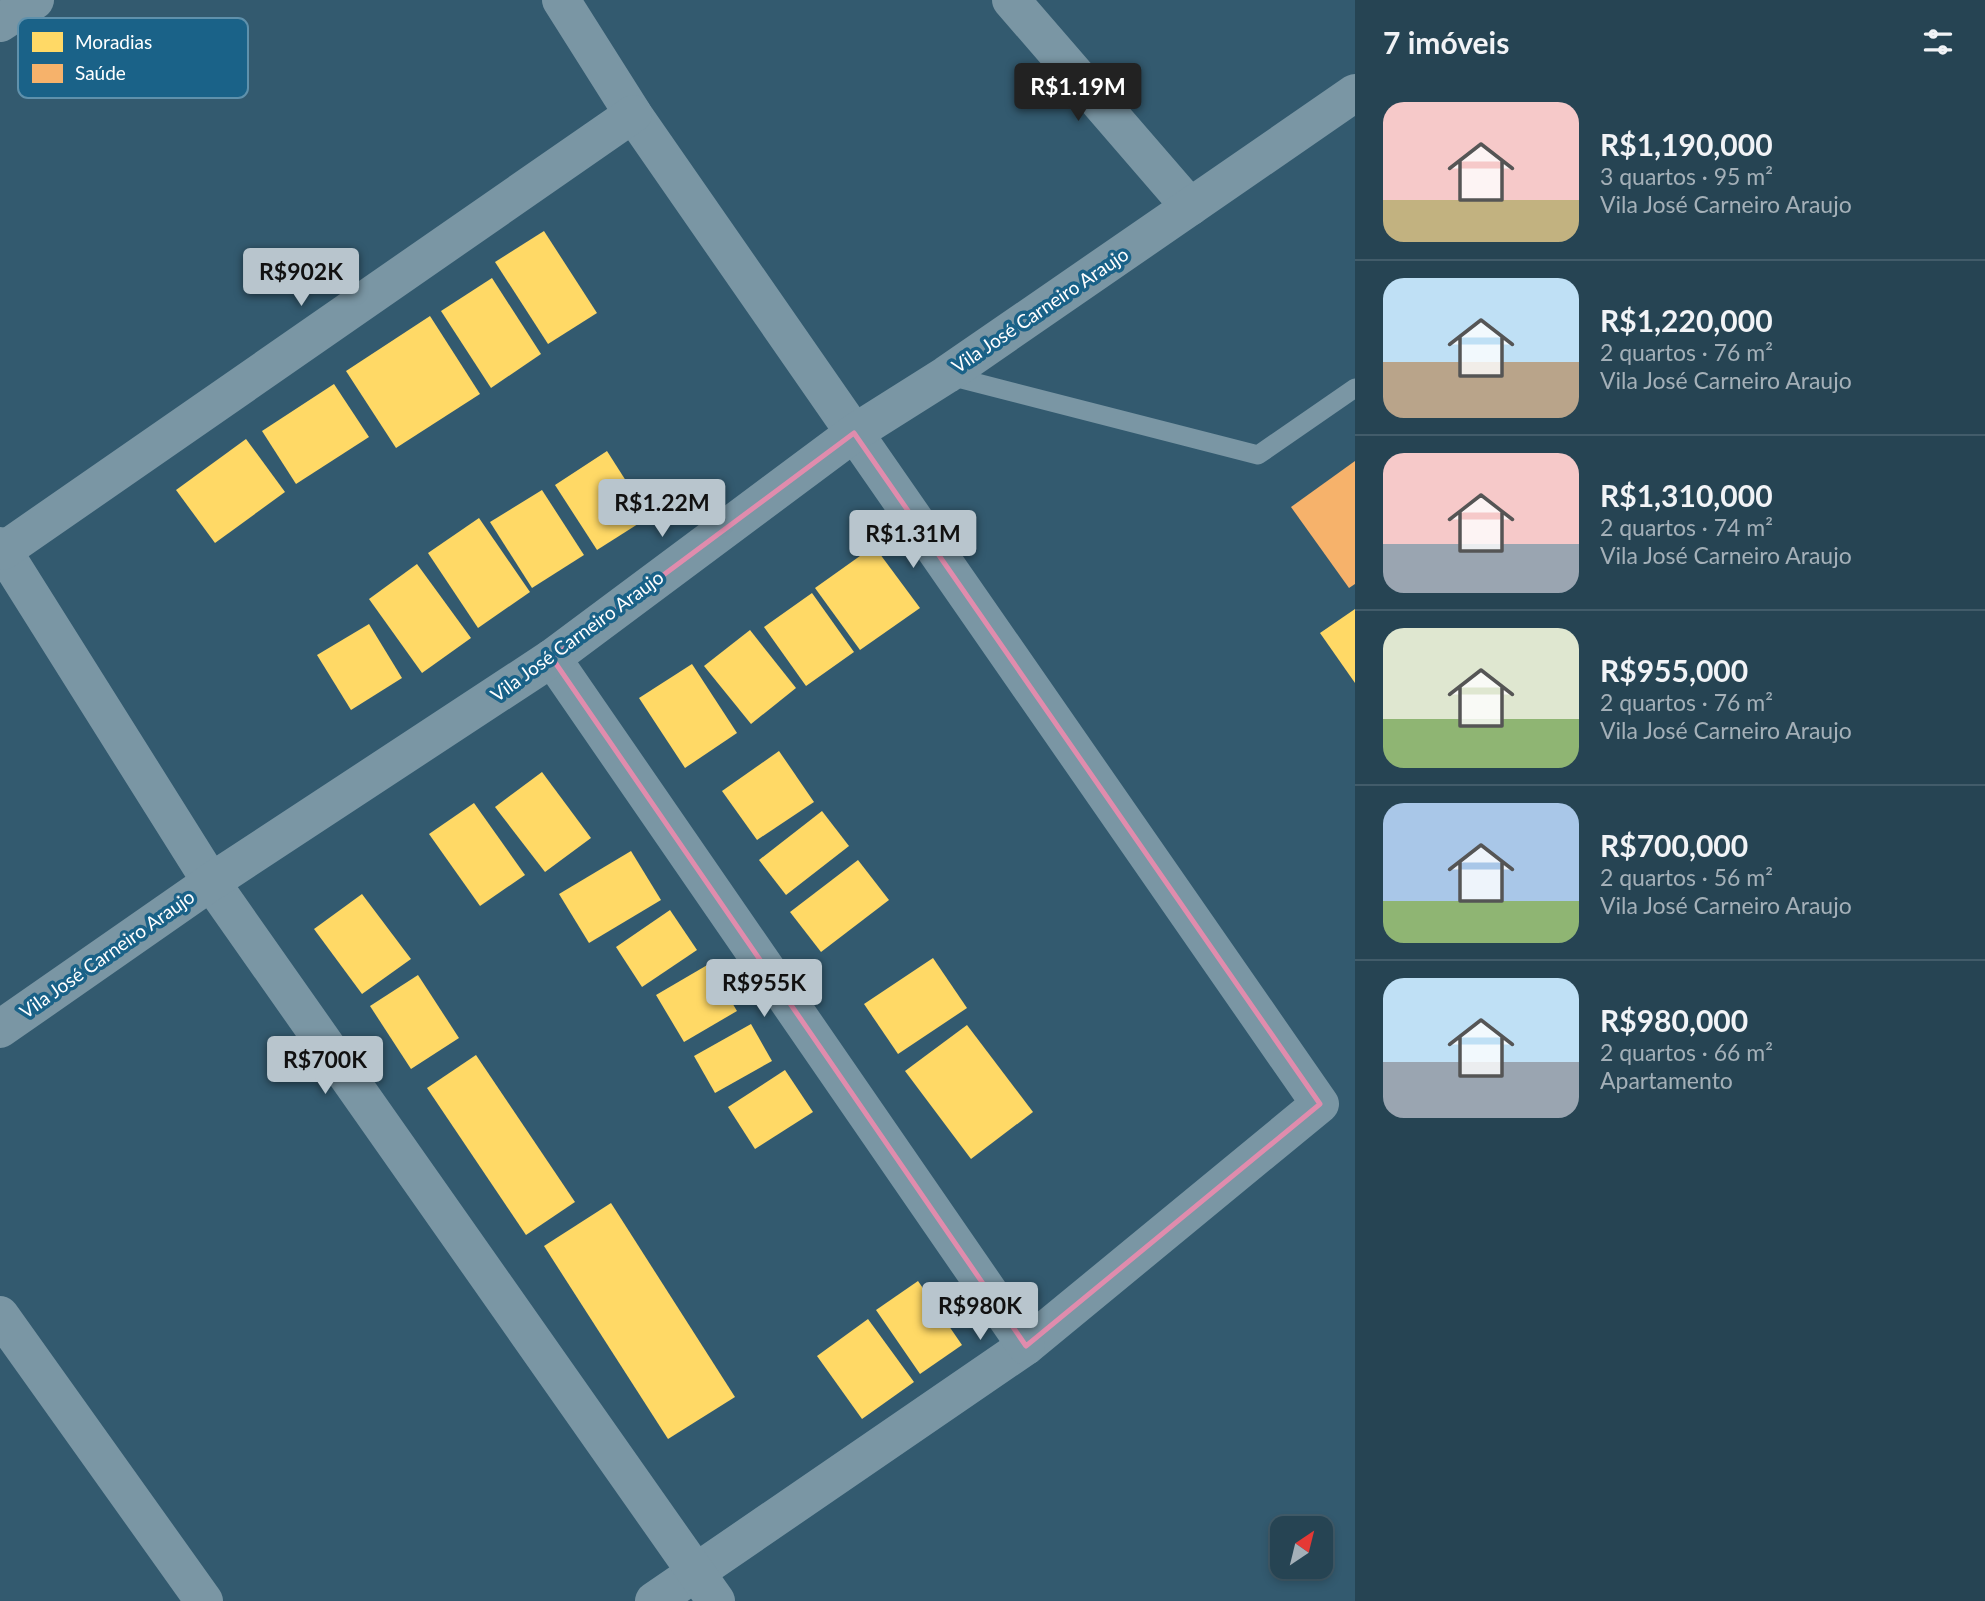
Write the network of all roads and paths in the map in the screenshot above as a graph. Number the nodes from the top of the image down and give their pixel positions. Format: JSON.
{"nodes":[{"id":1,"x":35,"y":0,"type":"edge"},
{"id":2,"x":561,"y":0,"type":"edge"},
{"id":3,"x":1011,"y":0,"type":"edge"},
{"id":4,"x":0,"y":23,"type":"edge"},
{"id":5,"x":1355,"y":93,"type":"edge"},
{"id":6,"x":633,"y":114,"type":"junction"},
{"id":7,"x":1191,"y":207,"type":"junction"},
{"id":8,"x":946,"y":375,"type":"junction"},
{"id":9,"x":1355,"y":388,"type":"edge"},
{"id":10,"x":854,"y":433,"type":"junction"},
{"id":11,"x":1,"y":549,"type":"edge"},
{"id":12,"x":552,"y":658,"type":"junction"},
{"id":13,"x":211,"y":882,"type":"junction"},
{"id":14,"x":0,"y":1029,"type":"edge"},
{"id":15,"x":0,"y":1315,"type":"edge"},
{"id":16,"x":1026,"y":1346,"type":"junction"},
{"id":17,"x":707,"y":1587,"type":"edge"},
{"id":18,"x":204,"y":1601,"type":"edge"},
{"id":19,"x":654,"y":1601,"type":"edge"}],
"edges":[{"from":1,"to":4,"type":"street"},
{"from":2,"to":6,"type":"street"},
{"from":3,"to":7,"type":"street"},
{"from":5,"to":7,"type":"street","name":"Vila José Carneiro Araujo"},
{"from":6,"to":10,"type":"street"},
{"from":6,"to":11,"type":"street"},
{"from":7,"to":8,"type":"street","name":"Vila José Carneiro Araujo"},
{"from":8,"to":9,"type":"lane"},
{"from":8,"to":10,"type":"street","name":"Vila José Carneiro Araujo"},
{"from":10,"to":12,"type":"street","name":"Vila José Carneiro Araujo"},
{"from":10,"to":16,"type":"street"},
{"from":11,"to":13,"type":"street"},
{"from":12,"to":13,"type":"street","name":"Vila José Carneiro Araujo"},
{"from":12,"to":16,"type":"street"},
{"from":13,"to":14,"type":"street","name":"Vila José Carneiro Araujo"},
{"from":13,"to":17,"type":"street"},
{"from":15,"to":18,"type":"street"},
{"from":16,"to":17,"type":"street"},
{"from":17,"to":19,"type":"street"}]}
